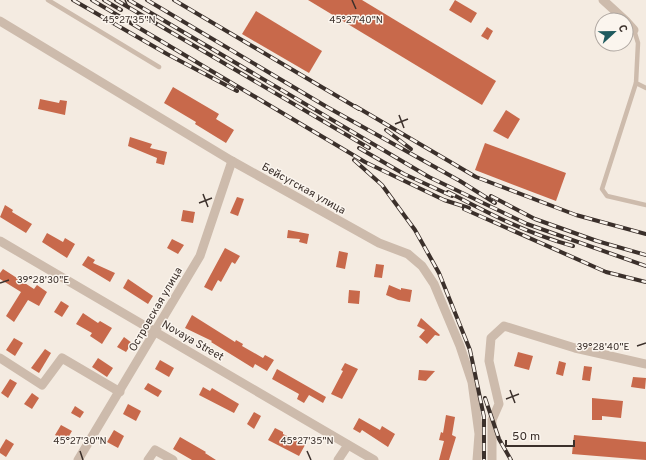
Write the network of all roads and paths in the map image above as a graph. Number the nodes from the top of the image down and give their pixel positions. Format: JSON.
{"nodes":[{"id":1,"x":48,"y":0,"type":"edge"},
{"id":2,"x":603,"y":0,"type":"edge"},
{"id":3,"x":616,"y":12,"type":"edge"},
{"id":4,"x":0,"y":21,"type":"edge"},
{"id":5,"x":634,"y":30,"type":"edge"},
{"id":6,"x":159,"y":67,"type":"dead end"},
{"id":7,"x":636,"y":83,"type":"junction"},
{"id":8,"x":646,"y":88,"type":"edge"},
{"id":9,"x":232,"y":161,"type":"junction"},
{"id":10,"x":646,"y":205,"type":"edge"},
{"id":11,"x":0,"y":241,"type":"edge"},
{"id":12,"x":156,"y":332,"type":"junction"},
{"id":13,"x":0,"y":358,"type":"edge"},
{"id":14,"x":646,"y":364,"type":"edge"},
{"id":15,"x":120,"y":392,"type":"junction"},
{"id":16,"x":348,"y":445,"type":"junction"},
{"id":17,"x":78,"y":460,"type":"edge"},
{"id":18,"x":148,"y":460,"type":"edge"},
{"id":19,"x":173,"y":460,"type":"edge"},
{"id":20,"x":338,"y":460,"type":"edge"},
{"id":21,"x":374,"y":460,"type":"edge"},
{"id":22,"x":477,"y":460,"type":"edge"},
{"id":23,"x":492,"y":460,"type":"edge"}],
"edges":[{"from":1,"to":6,"type":"lane"},
{"from":2,"to":3,"type":"street"},
{"from":4,"to":9,"type":"street","name":"Бейсугская улица"},
{"from":5,"to":7,"type":"lane"},
{"from":7,"to":8,"type":"lane"},
{"from":7,"to":10,"type":"lane"},
{"from":9,"to":12,"type":"street","name":"Островская улица"},
{"from":9,"to":22,"type":"street","name":"Бейсугская улица"},
{"from":11,"to":12,"type":"street","name":"Novaya Street"},
{"from":12,"to":15,"type":"street","name":"Островская улица"},
{"from":12,"to":16,"type":"street","name":"Novaya Street"},
{"from":13,"to":15,"type":"street"},
{"from":14,"to":23,"type":"street"},
{"from":15,"to":17,"type":"street","name":"Островская улица"},
{"from":16,"to":20,"type":"street"},
{"from":16,"to":21,"type":"street","name":"Novaya Street"},
{"from":18,"to":19,"type":"street"}]}
